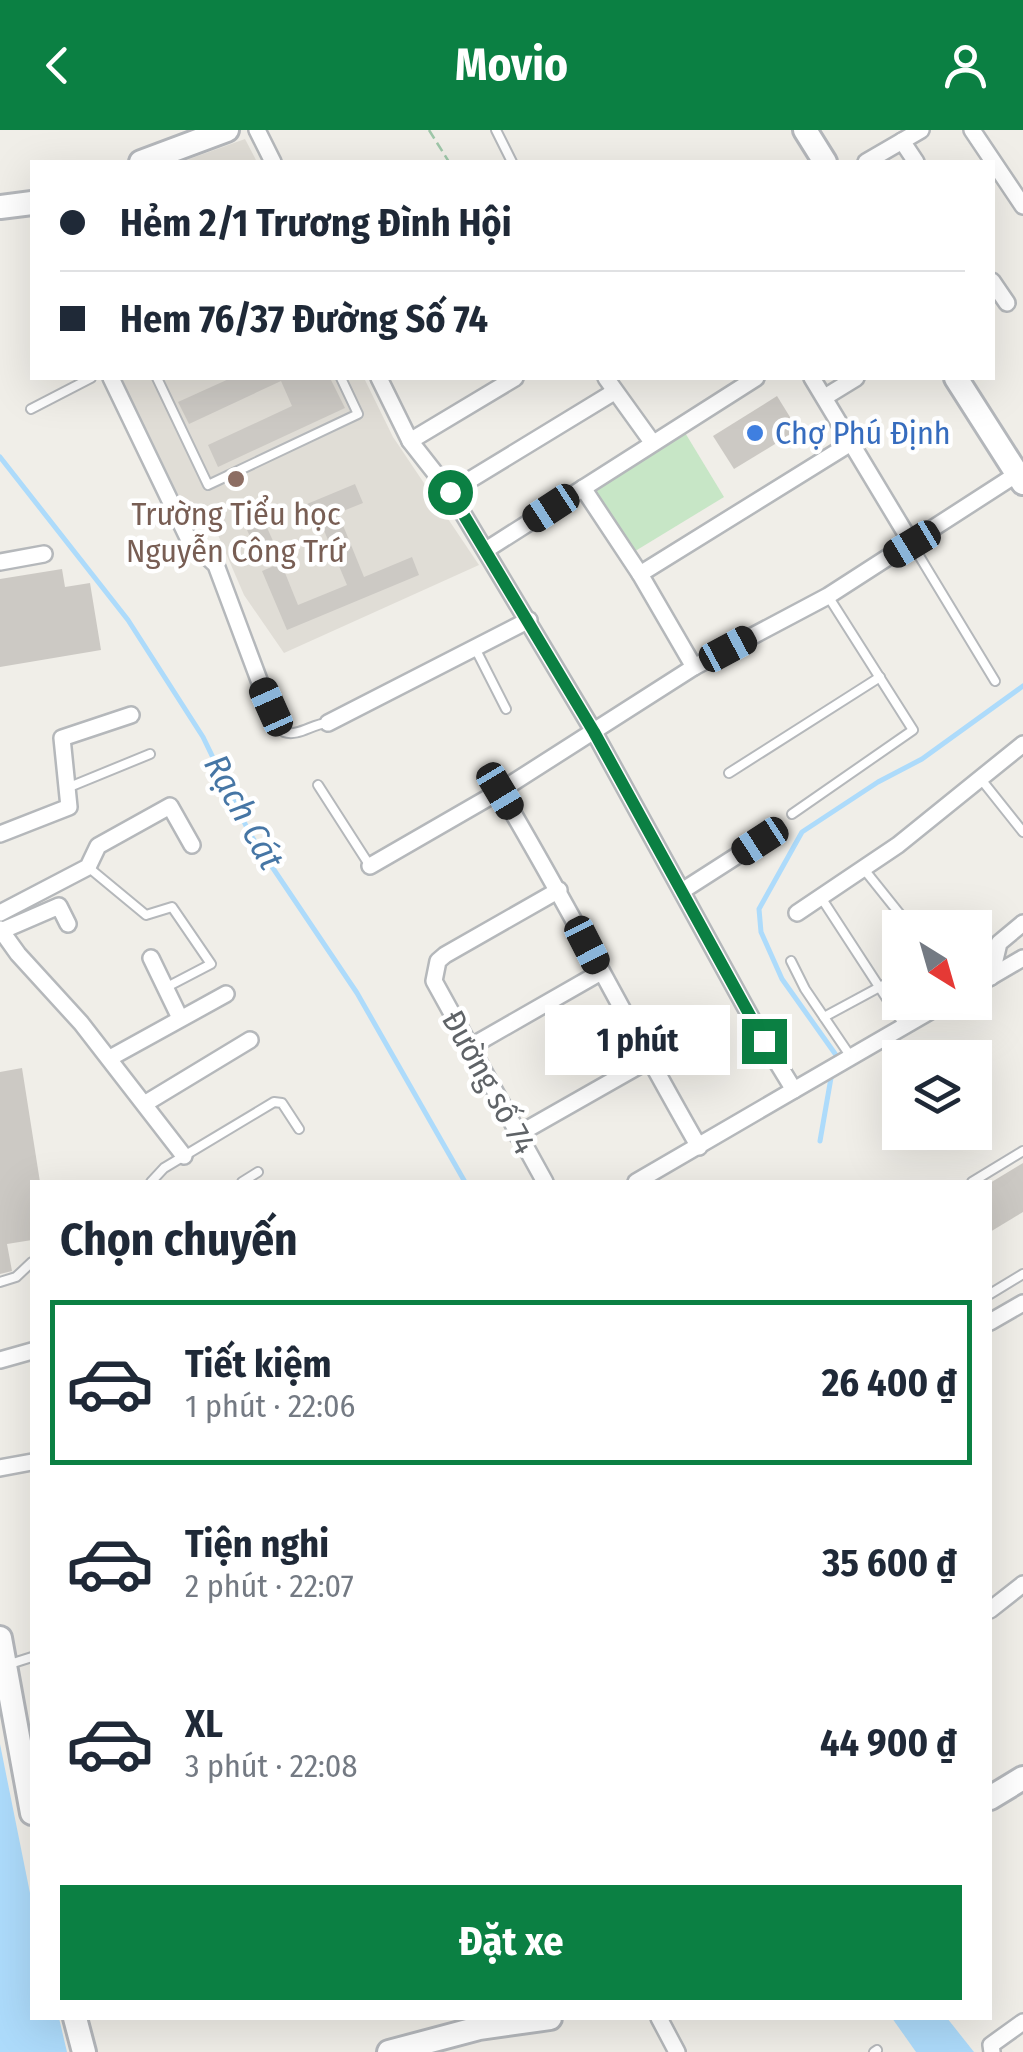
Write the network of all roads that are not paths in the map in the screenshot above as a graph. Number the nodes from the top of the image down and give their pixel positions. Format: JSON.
{"nodes":[{"id":1,"x":227,"y":130,"type":"edge"},
{"id":2,"x":257,"y":130,"type":"edge"},
{"id":3,"x":496,"y":130,"type":"edge"},
{"id":4,"x":806,"y":130,"type":"edge"},
{"id":5,"x":921,"y":130,"type":"edge"},
{"id":6,"x":972,"y":130,"type":"edge"},
{"id":7,"x":902,"y":141,"type":"junction"},
{"id":8,"x":146,"y":160,"type":"edge"},
{"id":9,"x":272,"y":160,"type":"edge"},
{"id":10,"x":511,"y":160,"type":"edge"},
{"id":11,"x":825,"y":160,"type":"edge"},
{"id":12,"x":869,"y":160,"type":"edge"},
{"id":13,"x":915,"y":160,"type":"edge"},
{"id":14,"x":992,"y":160,"type":"edge"},
{"id":15,"x":995,"y":164,"type":"edge"},
{"id":16,"x":30,"y":203,"type":"edge"},
{"id":17,"x":1023,"y":206,"type":"edge"},
{"id":18,"x":0,"y":207,"type":"edge"},
{"id":19,"x":995,"y":285,"type":"edge"},
{"id":20,"x":1007,"y":303,"type":"dead end"},
{"id":21,"x":87,"y":380,"type":"edge"},
{"id":22,"x":112,"y":380,"type":"edge"},
{"id":23,"x":157,"y":380,"type":"edge"},
{"id":24,"x":341,"y":380,"type":"edge"},
{"id":25,"x":380,"y":380,"type":"edge"},
{"id":26,"x":513,"y":380,"type":"edge"},
{"id":27,"x":753,"y":380,"type":"edge"},
{"id":28,"x":813,"y":380,"type":"edge"},
{"id":29,"x":853,"y":380,"type":"edge"},
{"id":30,"x":957,"y":380,"type":"edge"},
{"id":31,"x":610,"y":385,"type":"edge"},
{"id":32,"x":825,"y":397,"type":"junction"},
{"id":33,"x":31,"y":409,"type":"dead end"},
{"id":34,"x":410,"y":441,"type":"junction"},
{"id":35,"x":652,"y":442,"type":"junction"},
{"id":36,"x":851,"y":442,"type":"junction"},
{"id":37,"x":1017,"y":466,"type":"edge"},
{"id":38,"x":583,"y":488,"type":"junction"},
{"id":39,"x":450,"y":492,"type":"junction"},
{"id":40,"x":912,"y":544,"type":"junction"},
{"id":41,"x":486,"y":550,"type":"junction"},
{"id":42,"x":44,"y":554,"type":"dead end"},
{"id":43,"x":0,"y":562,"type":"edge"},
{"id":44,"x":640,"y":574,"type":"junction"},
{"id":45,"x":828,"y":596,"type":"junction"},
{"id":46,"x":528,"y":620,"type":"junction"},
{"id":47,"x":475,"y":648,"type":"junction"},
{"id":48,"x":694,"y":666,"type":"junction"},
{"id":49,"x":880,"y":676,"type":"junction"},
{"id":50,"x":995,"y":680,"type":"dead end"},
{"id":51,"x":262,"y":688,"type":"joint"},
{"id":52,"x":506,"y":709,"type":"dead end"},
{"id":53,"x":131,"y":715,"type":"dead end"},
{"id":54,"x":328,"y":723,"type":"joint"},
{"id":55,"x":594,"y":732,"type":"junction"},
{"id":56,"x":1023,"y":744,"type":"edge"},
{"id":57,"x":150,"y":754,"type":"dead end"},
{"id":58,"x":729,"y":773,"type":"dead end"},
{"id":59,"x":980,"y":778,"type":"junction"},
{"id":60,"x":318,"y":785,"type":"dead end"},
{"id":61,"x":68,"y":788,"type":"junction"},
{"id":62,"x":500,"y":791,"type":"junction"},
{"id":63,"x":792,"y":814,"type":"dead end"},
{"id":64,"x":1023,"y":832,"type":"edge"},
{"id":65,"x":0,"y":834,"type":"edge"},
{"id":66,"x":760,"y":841,"type":"dead end"},
{"id":67,"x":192,"y":846,"type":"dead end"},
{"id":68,"x":370,"y":866,"type":"joint"},
{"id":69,"x":88,"y":867,"type":"junction"},
{"id":70,"x":863,"y":868,"type":"junction"},
{"id":71,"x":559,"y":890,"type":"junction"},
{"id":72,"x":682,"y":891,"type":"junction"},
{"id":73,"x":822,"y":898,"type":"junction"},
{"id":74,"x":897,"y":910,"type":"edge"},
{"id":75,"x":796,"y":912,"type":"dead end"},
{"id":76,"x":0,"y":913,"type":"edge"},
{"id":77,"x":1023,"y":923,"type":"edge"},
{"id":78,"x":68,"y":924,"type":"dead end"},
{"id":79,"x":1,"y":930,"type":"edge"},
{"id":80,"x":151,"y":958,"type":"dead end"},
{"id":81,"x":1023,"y":958,"type":"edge"},
{"id":82,"x":791,"y":960,"type":"dead end"},
{"id":83,"x":992,"y":971,"type":"edge"},
{"id":84,"x":601,"y":972,"type":"junction"},
{"id":85,"x":992,"y":976,"type":"edge"},
{"id":86,"x":880,"y":987,"type":"junction"},
{"id":87,"x":166,"y":988,"type":"junction"},
{"id":88,"x":226,"y":994,"type":"dead end"},
{"id":89,"x":824,"y":1017,"type":"junction"},
{"id":90,"x":180,"y":1018,"type":"junction"},
{"id":91,"x":915,"y":1020,"type":"edge"},
{"id":92,"x":905,"y":1026,"type":"junction"},
{"id":93,"x":250,"y":1040,"type":"dead end"},
{"id":94,"x":470,"y":1047,"type":"junction"},
{"id":95,"x":852,"y":1057,"type":"junction"},
{"id":96,"x":110,"y":1058,"type":"junction"},
{"id":97,"x":649,"y":1060,"type":"junction"},
{"id":98,"x":794,"y":1090,"type":"junction"},
{"id":99,"x":146,"y":1102,"type":"junction"},
{"id":100,"x":299,"y":1130,"type":"dead end"},
{"id":101,"x":517,"y":1134,"type":"junction"},
{"id":102,"x":699,"y":1147,"type":"junction"},
{"id":103,"x":1023,"y":1151,"type":"edge"},
{"id":104,"x":184,"y":1156,"type":"junction"},
{"id":105,"x":258,"y":1172,"type":"dead end"},
{"id":106,"x":152,"y":1180,"type":"edge"},
{"id":107,"x":245,"y":1180,"type":"edge"},
{"id":108,"x":544,"y":1180,"type":"edge"},
{"id":109,"x":640,"y":1180,"type":"edge"},
{"id":110,"x":975,"y":1180,"type":"edge"},
{"id":111,"x":30,"y":1264,"type":"edge"},
{"id":112,"x":1023,"y":1274,"type":"edge"},
{"id":113,"x":0,"y":1282,"type":"edge"},
{"id":114,"x":992,"y":1293,"type":"edge"},
{"id":115,"x":1023,"y":1303,"type":"edge"},
{"id":116,"x":992,"y":1321,"type":"edge"},
{"id":117,"x":30,"y":1352,"type":"edge"},
{"id":118,"x":0,"y":1360,"type":"edge"},
{"id":119,"x":30,"y":1462,"type":"edge"},
{"id":120,"x":0,"y":1468,"type":"edge"},
{"id":121,"x":1023,"y":1584,"type":"edge"},
{"id":122,"x":992,"y":1608,"type":"edge"},
{"id":123,"x":0,"y":1638,"type":"edge"},
{"id":124,"x":30,"y":1658,"type":"edge"},
{"id":125,"x":6,"y":1666,"type":"junction"},
{"id":126,"x":24,"y":1711,"type":"edge"},
{"id":127,"x":1023,"y":1778,"type":"edge"},
{"id":128,"x":30,"y":1788,"type":"edge"},
{"id":129,"x":992,"y":1797,"type":"edge"},
{"id":130,"x":76,"y":2020,"type":"edge"},
{"id":131,"x":536,"y":2020,"type":"edge"},
{"id":132,"x":660,"y":2020,"type":"edge"},
{"id":133,"x":1023,"y":2022,"type":"edge"},
{"id":134,"x":84,"y":2052,"type":"edge"},
{"id":135,"x":390,"y":2052,"type":"edge"},
{"id":136,"x":676,"y":2052,"type":"edge"},
{"id":137,"x":992,"y":2052,"type":"edge"}],
"edges":[{"from":1,"to":8,"type":"street"},
{"from":2,"to":9,"type":"street"},
{"from":3,"to":10,"type":"lane"},
{"from":4,"to":11,"type":"street"},
{"from":5,"to":7,"type":"street"},
{"from":6,"to":14,"type":"street"},
{"from":7,"to":12,"type":"street"},
{"from":7,"to":13,"type":"street"},
{"from":15,"to":17,"type":"street"},
{"from":16,"to":18,"type":"street"},
{"from":19,"to":20,"type":"street"},
{"from":21,"to":33,"type":"lane"},
{"from":22,"to":51,"type":"street"},
{"from":23,"to":24,"type":"lane"},
{"from":25,"to":34,"type":"street"},
{"from":26,"to":34,"type":"street"},
{"from":27,"to":35,"type":"street"},
{"from":28,"to":32,"type":"street"},
{"from":29,"to":32,"type":"street"},
{"from":30,"to":37,"type":"street"},
{"from":31,"to":35,"type":"street"},
{"from":31,"to":39,"type":"street"},
{"from":32,"to":36,"type":"street"},
{"from":34,"to":39,"type":"street"},
{"from":35,"to":38,"type":"street"},
{"from":36,"to":40,"type":"street"},
{"from":36,"to":44,"type":"street"},
{"from":37,"to":40,"type":"street"},
{"from":38,"to":41,"type":"street"},
{"from":38,"to":44,"type":"street"},
{"from":39,"to":41,"type":"street"},
{"from":40,"to":45,"type":"street"},
{"from":40,"to":50,"type":"lane"},
{"from":41,"to":46,"type":"street"},
{"from":42,"to":43,"type":"street"},
{"from":44,"to":48,"type":"street"},
{"from":45,"to":48,"type":"street"},
{"from":45,"to":49,"type":"lane"},
{"from":46,"to":47,"type":"street"},
{"from":46,"to":55,"type":"street"},
{"from":47,"to":52,"type":"lane"},
{"from":47,"to":54,"type":"street"},
{"from":48,"to":55,"type":"street"},
{"from":49,"to":58,"type":"lane"},
{"from":49,"to":63,"type":"lane"},
{"from":51,"to":54,"type":"lane"},
{"from":53,"to":61,"type":"street"},
{"from":55,"to":62,"type":"street"},
{"from":55,"to":72,"type":"street"},
{"from":56,"to":59,"type":"street"},
{"from":57,"to":61,"type":"lane"},
{"from":59,"to":64,"type":"lane"},
{"from":59,"to":70,"type":"street"},
{"from":60,"to":68,"type":"lane"},
{"from":61,"to":65,"type":"street"},
{"from":62,"to":68,"type":"street"},
{"from":62,"to":71,"type":"street"},
{"from":66,"to":72,"type":"street"},
{"from":67,"to":69,"type":"street"},
{"from":69,"to":76,"type":"street"},
{"from":69,"to":87,"type":"lane"},
{"from":70,"to":73,"type":"street"},
{"from":70,"to":74,"type":"lane"},
{"from":71,"to":84,"type":"street"},
{"from":71,"to":94,"type":"street","name":"Đường số 74"},
{"from":72,"to":98,"type":"street"},
{"from":73,"to":75,"type":"street"},
{"from":73,"to":86,"type":"lane"},
{"from":77,"to":83,"type":"street"},
{"from":78,"to":79,"type":"street"},
{"from":79,"to":96,"type":"street"},
{"from":80,"to":87,"type":"street"},
{"from":81,"to":85,"type":"street"},
{"from":82,"to":89,"type":"lane"},
{"from":84,"to":94,"type":"street"},
{"from":84,"to":97,"type":"street"},
{"from":86,"to":89,"type":"lane"},
{"from":86,"to":92,"type":"lane"},
{"from":87,"to":90,"type":"street"},
{"from":88,"to":90,"type":"street"},
{"from":89,"to":95,"type":"lane"},
{"from":90,"to":96,"type":"street"},
{"from":91,"to":92,"type":"street"},
{"from":92,"to":95,"type":"street"},
{"from":93,"to":99,"type":"street"},
{"from":94,"to":101,"type":"street","name":"Đường số 74"},
{"from":95,"to":98,"type":"street"},
{"from":96,"to":99,"type":"street"},
{"from":97,"to":101,"type":"street"},
{"from":97,"to":102,"type":"street"},
{"from":98,"to":102,"type":"street"},
{"from":99,"to":104,"type":"street"},
{"from":100,"to":104,"type":"lane"},
{"from":101,"to":108,"type":"street","name":"Đường số 74"},
{"from":102,"to":109,"type":"street"},
{"from":103,"to":110,"type":"lane"},
{"from":104,"to":106,"type":"lane"},
{"from":105,"to":107,"type":"lane"},
{"from":111,"to":113,"type":"lane"},
{"from":112,"to":114,"type":"lane"},
{"from":115,"to":116,"type":"street"},
{"from":117,"to":118,"type":"street"},
{"from":119,"to":120,"type":"street"},
{"from":121,"to":122,"type":"street"},
{"from":123,"to":125,"type":"street"},
{"from":124,"to":125,"type":"lane"},
{"from":125,"to":126,"type":"street"},
{"from":126,"to":128,"type":"street"},
{"from":127,"to":129,"type":"street"},
{"from":130,"to":134,"type":"street"},
{"from":131,"to":135,"type":"street"},
{"from":132,"to":136,"type":"street"},
{"from":133,"to":137,"type":"street"}]}
